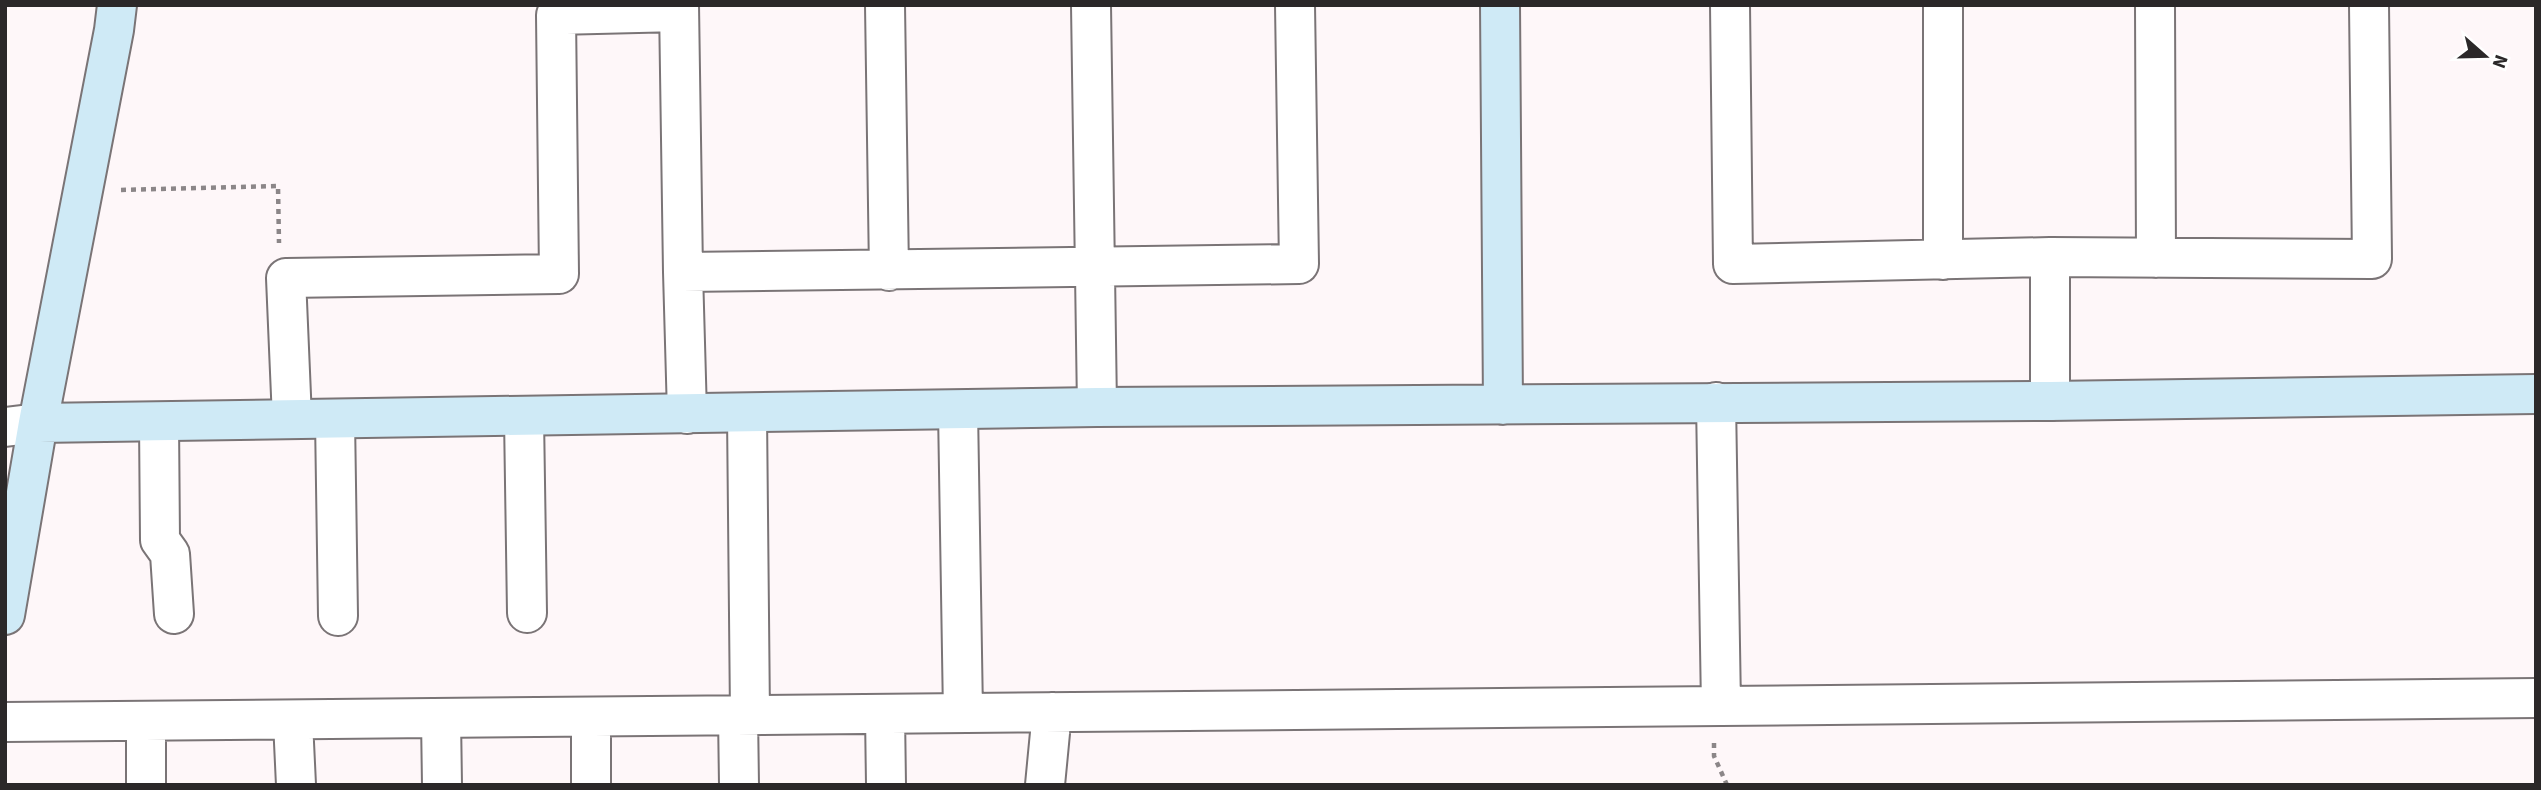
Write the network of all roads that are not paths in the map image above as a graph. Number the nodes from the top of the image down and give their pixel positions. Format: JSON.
{"nodes":[{"id":1,"x":117,"y":5,"type":"edge"},
{"id":2,"x":886,"y":5,"type":"edge"},
{"id":3,"x":1091,"y":5,"type":"edge"},
{"id":4,"x":1295,"y":5,"type":"edge"},
{"id":5,"x":1500,"y":5,"type":"edge"},
{"id":6,"x":1730,"y":5,"type":"edge"},
{"id":7,"x":1943,"y":5,"type":"edge"},
{"id":8,"x":2155,"y":5,"type":"edge"},
{"id":9,"x":2369,"y":5,"type":"edge"},
{"id":10,"x":679,"y":8,"type":"edge"},
{"id":11,"x":2050,"y":257,"type":"junction"},
{"id":12,"x":2156,"y":258,"type":"junction"},
{"id":13,"x":1943,"y":260,"type":"junction"},
{"id":14,"x":1095,"y":268,"type":"junction"},
{"id":15,"x":890,"y":271,"type":"junction"},
{"id":16,"x":683,"y":272,"type":"junction"},
{"id":17,"x":2536,"y":394,"type":"edge"},
{"id":18,"x":2050,"y":401,"type":"junction"},
{"id":19,"x":1716,"y":402,"type":"junction"},
{"id":20,"x":1503,"y":405,"type":"junction"},
{"id":21,"x":1097,"y":407,"type":"junction"},
{"id":22,"x":958,"y":410,"type":"junction"},
{"id":23,"x":687,"y":414,"type":"junction"},
{"id":24,"x":747,"y":414,"type":"junction"},
{"id":25,"x":524,"y":417,"type":"junction"},
{"id":26,"x":292,"y":419,"type":"junction"},
{"id":27,"x":335,"y":419,"type":"junction"},
{"id":28,"x":159,"y":422,"type":"junction"},
{"id":29,"x":21,"y":425,"type":"edge"},
{"id":30,"x":527,"y":613,"type":"dead end"},
{"id":31,"x":174,"y":614,"type":"dead end"},
{"id":32,"x":5,"y":615,"type":"edge"},
{"id":33,"x":338,"y":616,"type":"dead end"},
{"id":34,"x":2536,"y":698,"type":"edge"},
{"id":35,"x":1721,"y":706,"type":"junction"},
{"id":36,"x":1052,"y":712,"type":"junction"},
{"id":37,"x":962,"y":713,"type":"junction"},
{"id":38,"x":885,"y":714,"type":"junction"},
{"id":39,"x":744,"y":715,"type":"junction"},
{"id":40,"x":591,"y":717,"type":"junction"},
{"id":41,"x":440,"y":719,"type":"junction"},
{"id":42,"x":146,"y":721,"type":"junction"},
{"id":43,"x":293,"y":721,"type":"junction"},
{"id":44,"x":5,"y":722,"type":"edge"},
{"id":45,"x":146,"y":785,"type":"edge"},
{"id":46,"x":296,"y":785,"type":"edge"},
{"id":47,"x":442,"y":785,"type":"edge"},
{"id":48,"x":591,"y":785,"type":"edge"},
{"id":49,"x":739,"y":785,"type":"edge"},
{"id":50,"x":886,"y":785,"type":"edge"},
{"id":51,"x":1045,"y":785,"type":"edge"}],
"edges":[{"from":1,"to":29,"type":"street"},
{"from":2,"to":15,"type":"street"},
{"from":3,"to":14,"type":"street"},
{"from":4,"to":14,"type":"street"},
{"from":5,"to":20,"type":"street"},
{"from":6,"to":13,"type":"street"},
{"from":7,"to":13,"type":"street"},
{"from":8,"to":12,"type":"street"},
{"from":9,"to":12,"type":"street"},
{"from":10,"to":16,"type":"street"},
{"from":10,"to":26,"type":"street"},
{"from":11,"to":12,"type":"street"},
{"from":11,"to":13,"type":"street"},
{"from":11,"to":18,"type":"street"},
{"from":14,"to":15,"type":"street"},
{"from":14,"to":21,"type":"street"},
{"from":15,"to":16,"type":"street"},
{"from":16,"to":23,"type":"street"},
{"from":17,"to":18,"type":"street"},
{"from":18,"to":19,"type":"street"},
{"from":19,"to":20,"type":"street"},
{"from":19,"to":35,"type":"street"},
{"from":20,"to":21,"type":"street"},
{"from":21,"to":22,"type":"street"},
{"from":22,"to":24,"type":"street"},
{"from":22,"to":37,"type":"street"},
{"from":23,"to":24,"type":"street"},
{"from":23,"to":25,"type":"street"},
{"from":24,"to":39,"type":"street"},
{"from":25,"to":27,"type":"street"},
{"from":25,"to":30,"type":"street"},
{"from":26,"to":27,"type":"street"},
{"from":26,"to":28,"type":"street"},
{"from":27,"to":33,"type":"street"},
{"from":28,"to":29,"type":"street"},
{"from":28,"to":31,"type":"street"},
{"from":29,"to":32,"type":"street"},
{"from":34,"to":35,"type":"street"},
{"from":35,"to":36,"type":"street"},
{"from":36,"to":37,"type":"street"},
{"from":36,"to":51,"type":"street"},
{"from":37,"to":38,"type":"street"},
{"from":38,"to":39,"type":"street"},
{"from":38,"to":50,"type":"street"},
{"from":39,"to":40,"type":"street"},
{"from":39,"to":49,"type":"street"},
{"from":40,"to":41,"type":"street"},
{"from":40,"to":48,"type":"street"},
{"from":41,"to":43,"type":"street"},
{"from":41,"to":47,"type":"street"},
{"from":42,"to":43,"type":"street"},
{"from":42,"to":44,"type":"street"},
{"from":42,"to":45,"type":"street"},
{"from":43,"to":46,"type":"street"}]}
